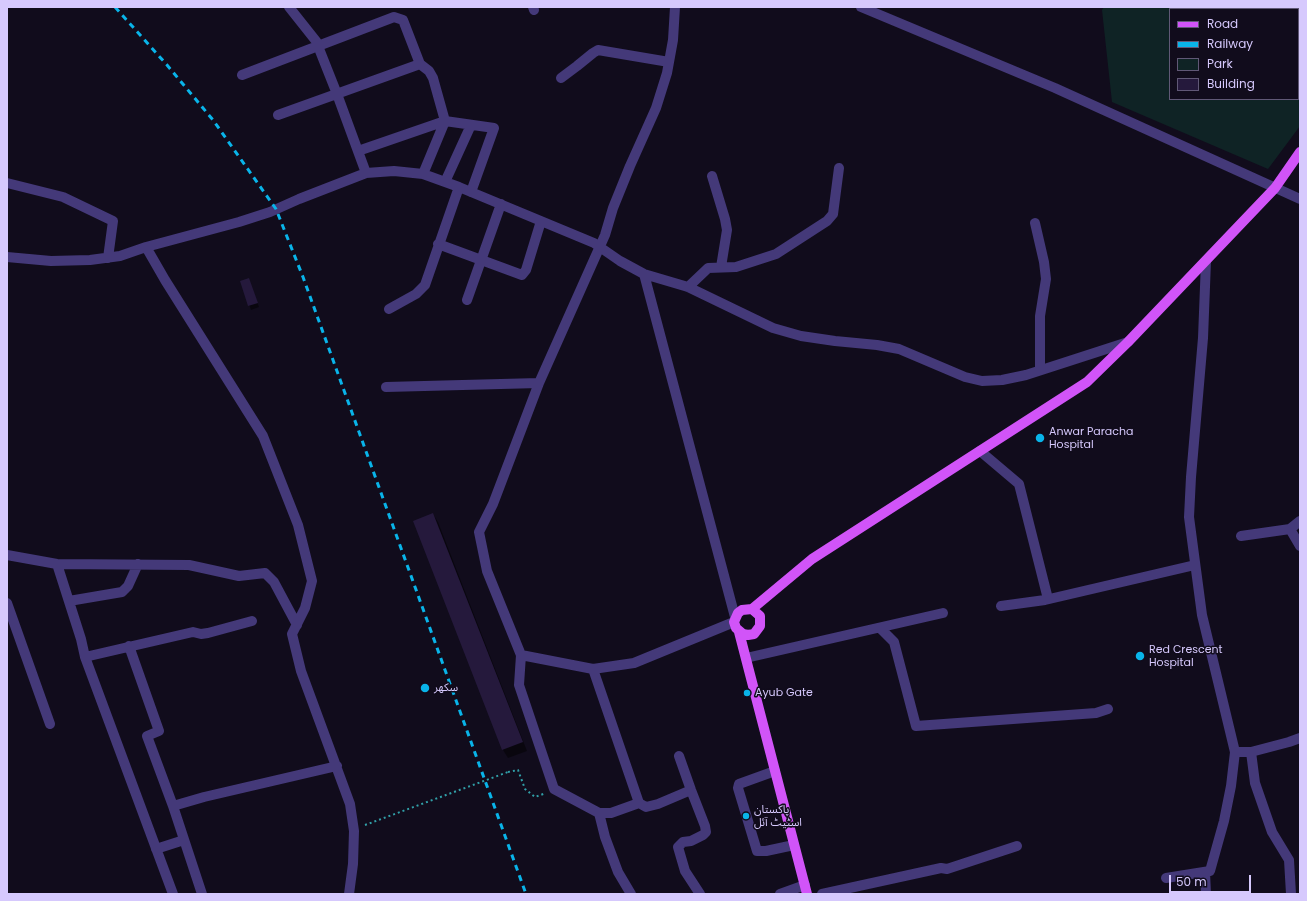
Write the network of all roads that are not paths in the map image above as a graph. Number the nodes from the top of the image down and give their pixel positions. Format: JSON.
{"nodes":[{"id":1,"x":289,"y":7,"type":"edge"},
{"id":2,"x":675,"y":7,"type":"edge"},
{"id":3,"x":862,"y":7,"type":"edge"},
{"id":4,"x":318,"y":46,"type":"junction"},
{"id":5,"x":669,"y":62,"type":"junction"},
{"id":6,"x":420,"y":64,"type":"junction"},
{"id":7,"x":242,"y":75,"type":"dead end"},
{"id":8,"x":561,"y":78,"type":"dead end"},
{"id":9,"x":337,"y":94,"type":"junction"},
{"id":10,"x":278,"y":115,"type":"dead end"},
{"id":11,"x":445,"y":120,"type":"junction"},
{"id":12,"x":471,"y":125,"type":"junction"},
{"id":13,"x":358,"y":151,"type":"junction"},
{"id":14,"x":1300,"y":152,"type":"edge"},
{"id":15,"x":839,"y":168,"type":"dead end"},
{"id":16,"x":366,"y":173,"type":"junction"},
{"id":17,"x":423,"y":174,"type":"junction"},
{"id":18,"x":712,"y":176,"type":"dead end"},
{"id":19,"x":445,"y":182,"type":"junction"},
{"id":20,"x":7,"y":184,"type":"edge"},
{"id":21,"x":459,"y":187,"type":"junction"},
{"id":22,"x":1275,"y":188,"type":"junction"},
{"id":23,"x":471,"y":192,"type":"junction"},
{"id":24,"x":1300,"y":199,"type":"edge"},
{"id":25,"x":501,"y":204,"type":"junction"},
{"id":26,"x":541,"y":221,"type":"junction"},
{"id":27,"x":1035,"y":223,"type":"dead end"},
{"id":28,"x":438,"y":244,"type":"junction"},
{"id":29,"x":146,"y":247,"type":"junction"},
{"id":30,"x":599,"y":247,"type":"junction"},
{"id":31,"x":7,"y":257,"type":"edge"},
{"id":32,"x":108,"y":258,"type":"junction"},
{"id":33,"x":481,"y":260,"type":"junction"},
{"id":34,"x":1206,"y":261,"type":"junction"},
{"id":35,"x":722,"y":267,"type":"junction"},
{"id":36,"x":644,"y":274,"type":"junction"},
{"id":37,"x":688,"y":287,"type":"junction"},
{"id":38,"x":467,"y":300,"type":"dead end"},
{"id":39,"x":389,"y":309,"type":"dead end"},
{"id":40,"x":1128,"y":342,"type":"junction"},
{"id":41,"x":1040,"y":370,"type":"junction"},
{"id":42,"x":539,"y":383,"type":"junction"},
{"id":43,"x":386,"y":387,"type":"dead end"},
{"id":44,"x":980,"y":451,"type":"junction"},
{"id":45,"x":1300,"y":521,"type":"edge"},
{"id":46,"x":1290,"y":529,"type":"junction"},
{"id":47,"x":1241,"y":536,"type":"dead end"},
{"id":48,"x":1300,"y":546,"type":"edge"},
{"id":49,"x":7,"y":555,"type":"edge"},
{"id":50,"x":57,"y":564,"type":"junction"},
{"id":51,"x":138,"y":564,"type":"junction"},
{"id":52,"x":1195,"y":565,"type":"junction"},
{"id":53,"x":1048,"y":599,"type":"junction"},
{"id":54,"x":69,"y":601,"type":"junction"},
{"id":55,"x":7,"y":603,"type":"edge"},
{"id":56,"x":1001,"y":606,"type":"dead end"},
{"id":57,"x":752,"y":609,"type":"junction"},
{"id":58,"x":943,"y":613,"type":"dead end"},
{"id":59,"x":252,"y":621,"type":"dead end"},
{"id":60,"x":736,"y":624,"type":"junction"},
{"id":61,"x":297,"y":625,"type":"junction"},
{"id":62,"x":880,"y":628,"type":"junction"},
{"id":63,"x":129,"y":646,"type":"junction"},
{"id":64,"x":521,"y":655,"type":"junction"},
{"id":65,"x":85,"y":657,"type":"junction"},
{"id":66,"x":746,"y":658,"type":"junction"},
{"id":67,"x":593,"y":669,"type":"junction"},
{"id":68,"x":1108,"y":709,"type":"dead end"},
{"id":69,"x":50,"y":724,"type":"dead end"},
{"id":70,"x":1300,"y":738,"type":"edge"},
{"id":71,"x":1235,"y":752,"type":"junction"},
{"id":72,"x":1251,"y":752,"type":"junction"},
{"id":73,"x":680,"y":756,"type":"dead end"},
{"id":74,"x":337,"y":766,"type":"junction"},
{"id":75,"x":775,"y":771,"type":"junction"},
{"id":76,"x":691,"y":790,"type":"junction"},
{"id":77,"x":639,"y":804,"type":"junction"},
{"id":78,"x":173,"y":806,"type":"junction"},
{"id":79,"x":599,"y":813,"type":"junction"},
{"id":80,"x":184,"y":840,"type":"junction"},
{"id":81,"x":794,"y":845,"type":"junction"},
{"id":82,"x":1017,"y":846,"type":"dead end"},
{"id":83,"x":156,"y":849,"type":"junction"},
{"id":84,"x":1205,"y":872,"type":"junction"},
{"id":85,"x":1166,"y":878,"type":"dead end"},
{"id":86,"x":806,"y":890,"type":"edge"},
{"id":87,"x":173,"y":894,"type":"edge"},
{"id":88,"x":202,"y":894,"type":"edge"},
{"id":89,"x":348,"y":894,"type":"edge"},
{"id":90,"x":631,"y":894,"type":"edge"},
{"id":91,"x":700,"y":894,"type":"edge"},
{"id":92,"x":780,"y":894,"type":"edge"},
{"id":93,"x":822,"y":894,"type":"edge"},
{"id":94,"x":1206,"y":894,"type":"edge"},
{"id":95,"x":1291,"y":894,"type":"edge"}],
"edges":[{"from":1,"to":4,"type":"street"},
{"from":2,"to":5,"type":"street"},
{"from":3,"to":22,"type":"street"},
{"from":4,"to":6,"type":"street"},
{"from":4,"to":7,"type":"street"},
{"from":4,"to":9,"type":"street"},
{"from":5,"to":8,"type":"street"},
{"from":5,"to":30,"type":"street"},
{"from":6,"to":9,"type":"street"},
{"from":6,"to":11,"type":"street"},
{"from":9,"to":10,"type":"street"},
{"from":9,"to":13,"type":"street"},
{"from":11,"to":12,"type":"street"},
{"from":11,"to":13,"type":"street"},
{"from":11,"to":17,"type":"street"},
{"from":12,"to":19,"type":"street"},
{"from":12,"to":23,"type":"street"},
{"from":13,"to":16,"type":"street"},
{"from":14,"to":22,"type":"main road"},
{"from":15,"to":35,"type":"street"},
{"from":16,"to":17,"type":"street"},
{"from":16,"to":29,"type":"street"},
{"from":17,"to":19,"type":"street"},
{"from":18,"to":35,"type":"street"},
{"from":19,"to":21,"type":"street"},
{"from":20,"to":32,"type":"street"},
{"from":21,"to":23,"type":"street"},
{"from":21,"to":28,"type":"street"},
{"from":22,"to":24,"type":"street"},
{"from":22,"to":34,"type":"main road"},
{"from":23,"to":25,"type":"street"},
{"from":25,"to":26,"type":"street"},
{"from":25,"to":33,"type":"street"},
{"from":26,"to":30,"type":"street"},
{"from":26,"to":33,"type":"street"},
{"from":27,"to":41,"type":"street"},
{"from":28,"to":33,"type":"street"},
{"from":28,"to":39,"type":"street"},
{"from":29,"to":32,"type":"street"},
{"from":29,"to":61,"type":"street"},
{"from":30,"to":36,"type":"street"},
{"from":30,"to":42,"type":"street"},
{"from":31,"to":32,"type":"street"},
{"from":33,"to":38,"type":"street"},
{"from":34,"to":40,"type":"main road"},
{"from":34,"to":52,"type":"street"},
{"from":35,"to":37,"type":"street"},
{"from":36,"to":37,"type":"street"},
{"from":36,"to":60,"type":"street"},
{"from":37,"to":41,"type":"street"},
{"from":40,"to":41,"type":"street"},
{"from":40,"to":44,"type":"main road"},
{"from":42,"to":43,"type":"street"},
{"from":42,"to":64,"type":"street"},
{"from":44,"to":53,"type":"street"},
{"from":44,"to":57,"type":"main road"},
{"from":45,"to":46,"type":"street"},
{"from":46,"to":47,"type":"street"},
{"from":46,"to":48,"type":"street"},
{"from":49,"to":50,"type":"street"},
{"from":50,"to":51,"type":"street"},
{"from":50,"to":54,"type":"street"},
{"from":51,"to":54,"type":"street"},
{"from":51,"to":61,"type":"street"},
{"from":52,"to":53,"type":"street"},
{"from":52,"to":71,"type":"street"},
{"from":53,"to":56,"type":"street"},
{"from":54,"to":65,"type":"street"},
{"from":55,"to":69,"type":"street"},
{"from":57,"to":60,"type":"main road"},
{"from":57,"to":60,"type":"main road"},
{"from":58,"to":62,"type":"street"},
{"from":59,"to":63,"type":"street"},
{"from":60,"to":66,"type":"main road"},
{"from":60,"to":67,"type":"street"},
{"from":61,"to":74,"type":"street"},
{"from":62,"to":66,"type":"street"},
{"from":62,"to":68,"type":"street"},
{"from":63,"to":65,"type":"street"},
{"from":63,"to":78,"type":"street"},
{"from":64,"to":67,"type":"street"},
{"from":64,"to":79,"type":"street"},
{"from":65,"to":83,"type":"street"},
{"from":66,"to":75,"type":"main road"},
{"from":67,"to":77,"type":"street"},
{"from":70,"to":72,"type":"street"},
{"from":71,"to":72,"type":"street"},
{"from":71,"to":84,"type":"street"},
{"from":72,"to":95,"type":"street"},
{"from":73,"to":76,"type":"street"},
{"from":74,"to":78,"type":"street"},
{"from":74,"to":89,"type":"street"},
{"from":75,"to":81,"type":"main road"},
{"from":75,"to":81,"type":"street"},
{"from":76,"to":77,"type":"street"},
{"from":76,"to":91,"type":"street"},
{"from":77,"to":79,"type":"street"},
{"from":78,"to":80,"type":"street"},
{"from":79,"to":90,"type":"street"},
{"from":80,"to":83,"type":"street"},
{"from":80,"to":88,"type":"street"},
{"from":81,"to":86,"type":"main road"},
{"from":82,"to":93,"type":"street"},
{"from":83,"to":87,"type":"street"},
{"from":84,"to":85,"type":"street"},
{"from":84,"to":94,"type":"street"},
{"from":86,"to":92,"type":"street"}]}
